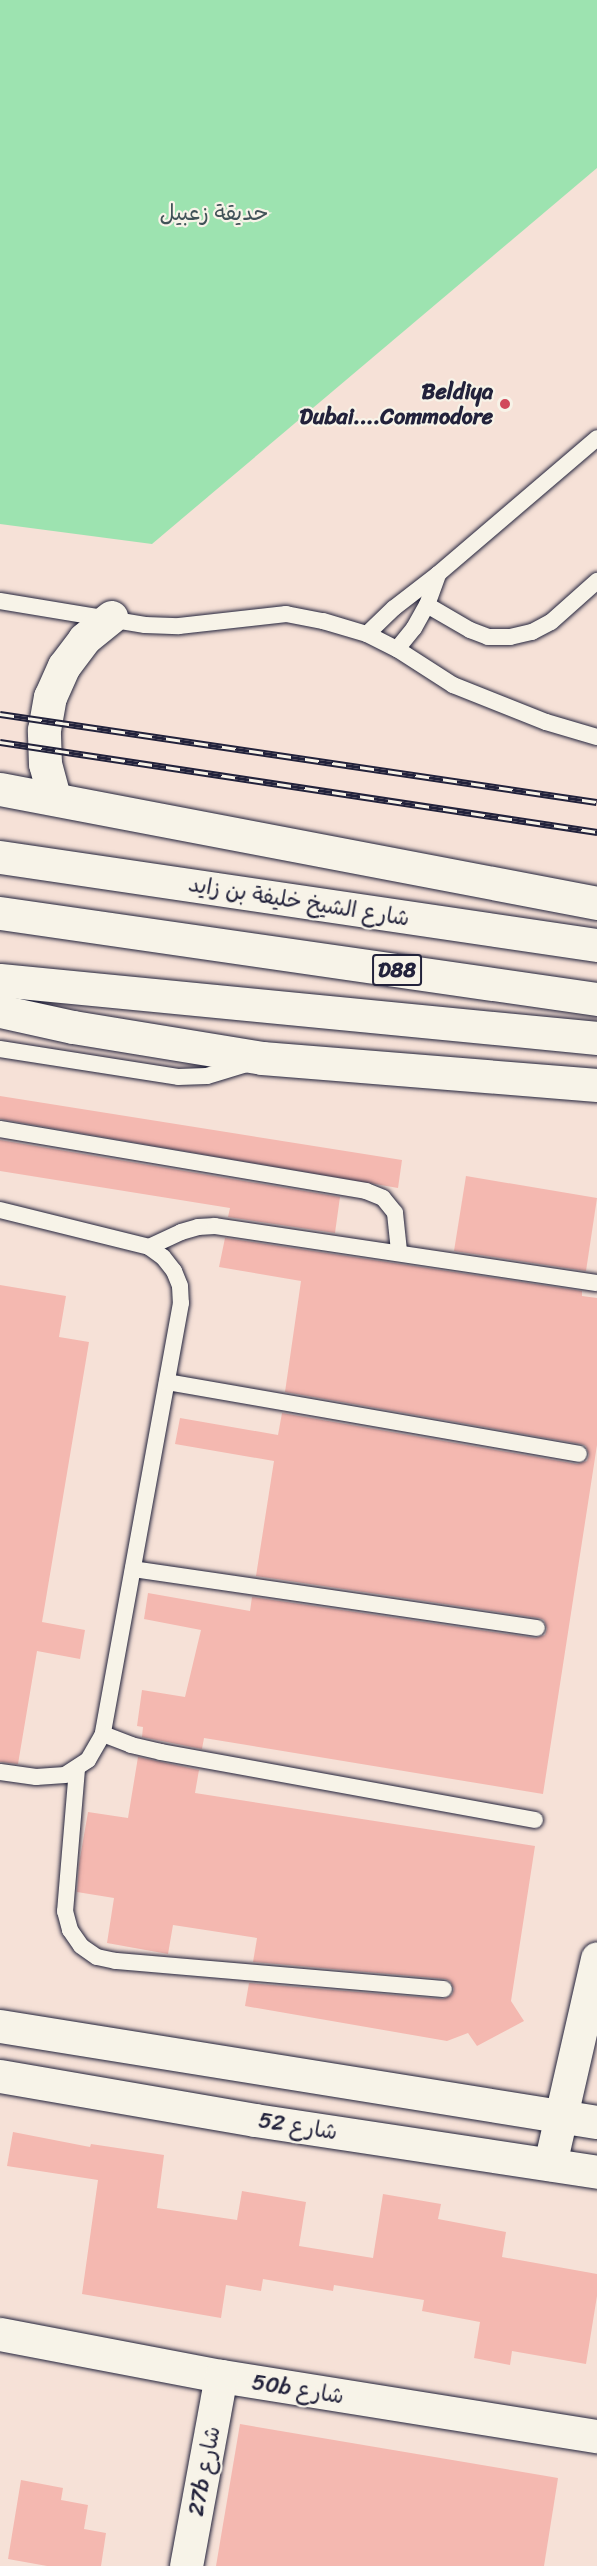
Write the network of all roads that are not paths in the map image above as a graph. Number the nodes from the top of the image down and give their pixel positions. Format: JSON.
{"nodes":[{"id":1,"x":597,"y":438,"type":"edge"},
{"id":2,"x":438,"y":574,"type":"junction"},
{"id":3,"x":597,"y":581,"type":"edge"},
{"id":4,"x":0,"y":601,"type":"edge"},
{"id":5,"x":427,"y":605,"type":"junction"},
{"id":6,"x":111,"y":617,"type":"junction"},
{"id":7,"x":367,"y":634,"type":"junction"},
{"id":8,"x":397,"y":649,"type":"junction"},
{"id":9,"x":597,"y":737,"type":"edge"},
{"id":10,"x":0,"y":789,"type":"edge"},
{"id":11,"x":54,"y":797,"type":"junction"},
{"id":12,"x":0,"y":857,"type":"edge"},
{"id":13,"x":597,"y":903,"type":"edge"},
{"id":14,"x":0,"y":913,"type":"edge"},
{"id":15,"x":597,"y":945,"type":"edge"},
{"id":16,"x":0,"y":980,"type":"edge"},
{"id":17,"x":597,"y":999,"type":"edge"},
{"id":18,"x":0,"y":1011,"type":"edge"},
{"id":19,"x":597,"y":1038,"type":"edge"},
{"id":20,"x":0,"y":1049,"type":"edge"},
{"id":21,"x":262,"y":1058,"type":"junction"},
{"id":22,"x":597,"y":1085,"type":"edge"},
{"id":23,"x":0,"y":1129,"type":"edge"},
{"id":24,"x":0,"y":1210,"type":"edge"},
{"id":25,"x":149,"y":1248,"type":"junction"},
{"id":26,"x":399,"y":1252,"type":"junction"},
{"id":27,"x":597,"y":1284,"type":"edge"},
{"id":28,"x":167,"y":1382,"type":"junction"},
{"id":29,"x":579,"y":1454,"type":"dead end"},
{"id":30,"x":133,"y":1569,"type":"junction"},
{"id":31,"x":537,"y":1628,"type":"dead end"},
{"id":32,"x":103,"y":1734,"type":"junction"},
{"id":33,"x":77,"y":1769,"type":"junction"},
{"id":34,"x":0,"y":1772,"type":"edge"},
{"id":35,"x":535,"y":1820,"type":"dead end"},
{"id":36,"x":597,"y":1958,"type":"edge"},
{"id":37,"x":444,"y":1989,"type":"dead end"},
{"id":38,"x":0,"y":2026,"type":"edge"},
{"id":39,"x":0,"y":2076,"type":"edge"},
{"id":40,"x":561,"y":2116,"type":"junction"},
{"id":41,"x":597,"y":2122,"type":"edge"},
{"id":42,"x":550,"y":2164,"type":"junction"},
{"id":43,"x":597,"y":2172,"type":"edge"},
{"id":44,"x":0,"y":2334,"type":"edge"},
{"id":45,"x":221,"y":2376,"type":"junction"},
{"id":46,"x":597,"y":2436,"type":"edge"},
{"id":47,"x":186,"y":2566,"type":"edge"}],
"edges":[{"from":1,"to":2,"type":"lane"},
{"from":2,"to":5,"type":"lane"},
{"from":2,"to":7,"type":"lane"},
{"from":3,"to":5,"type":"lane"},
{"from":4,"to":6,"type":"lane"},
{"from":5,"to":8,"type":"lane"},
{"from":6,"to":7,"type":"lane"},
{"from":6,"to":11,"type":"street"},
{"from":7,"to":8,"type":"lane"},
{"from":8,"to":9,"type":"lane"},
{"from":10,"to":11,"type":"street"},
{"from":11,"to":13,"type":"street"},
{"from":12,"to":15,"type":"street","name":"شارع الشيخ خليفة بن زايد","number":"D88"},
{"from":14,"to":17,"type":"street","number":"D88"},
{"from":16,"to":19,"type":"street"},
{"from":18,"to":21,"type":"street"},
{"from":20,"to":21,"type":"lane"},
{"from":21,"to":22,"type":"street"},
{"from":23,"to":26,"type":"lane"},
{"from":24,"to":25,"type":"lane"},
{"from":25,"to":26,"type":"lane"},
{"from":25,"to":28,"type":"lane"},
{"from":26,"to":27,"type":"lane"},
{"from":28,"to":29,"type":"lane"},
{"from":28,"to":30,"type":"lane"},
{"from":30,"to":31,"type":"lane"},
{"from":30,"to":32,"type":"lane"},
{"from":32,"to":33,"type":"lane"},
{"from":32,"to":35,"type":"lane"},
{"from":33,"to":34,"type":"lane"},
{"from":33,"to":37,"type":"lane"},
{"from":36,"to":40,"type":"street"},
{"from":38,"to":40,"type":"street"},
{"from":39,"to":42,"type":"street","name":"شارع 52"},
{"from":40,"to":41,"type":"street"},
{"from":40,"to":42,"type":"street"},
{"from":42,"to":43,"type":"street","name":"شارع 52"},
{"from":44,"to":45,"type":"street","name":"50b شارع"},
{"from":45,"to":46,"type":"street","name":"50b شارع"},
{"from":45,"to":47,"type":"street","name":"27b شارع"}]}
